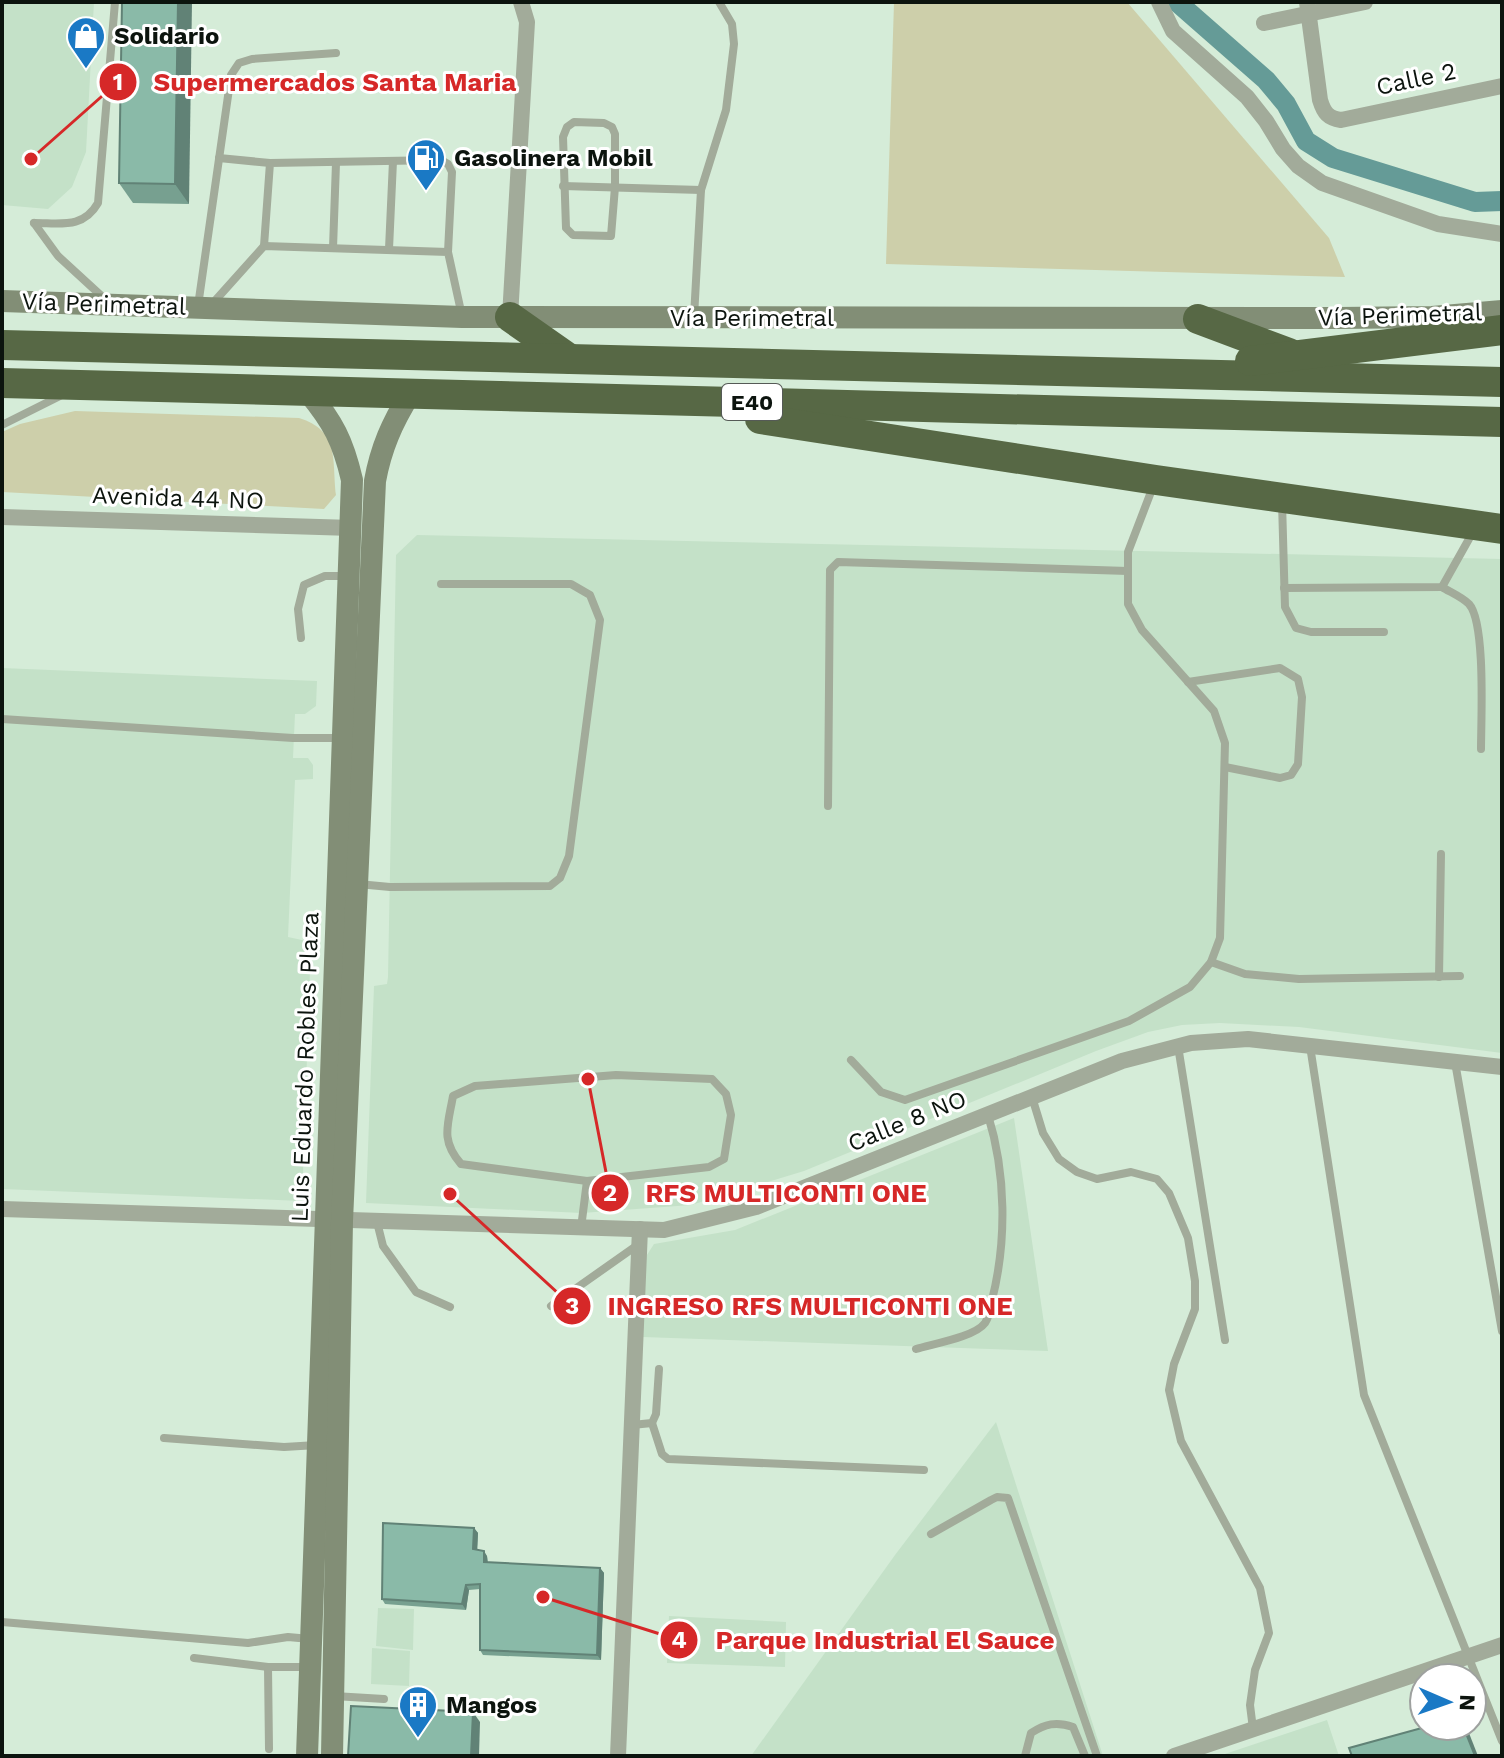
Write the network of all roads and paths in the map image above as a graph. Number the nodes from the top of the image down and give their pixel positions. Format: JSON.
{"nodes":[{"id":1,"x":115,"y":2,"type":"edge"},
{"id":2,"x":521,"y":2,"type":"edge"},
{"id":3,"x":719,"y":2,"type":"edge"},
{"id":4,"x":1159,"y":2,"type":"edge"},
{"id":5,"x":1365,"y":2,"type":"edge"},
{"id":6,"x":1308,"y":8,"type":"edge"},
{"id":7,"x":1264,"y":23,"type":"dead end"},
{"id":8,"x":336,"y":53,"type":"dead end"},
{"id":9,"x":1502,"y":86,"type":"edge"},
{"id":10,"x":219,"y":158,"type":"junction"},
{"id":11,"x":393,"y":161,"type":"junction"},
{"id":12,"x":270,"y":163,"type":"junction"},
{"id":13,"x":336,"y":163,"type":"junction"},
{"id":14,"x":563,"y":186,"type":"junction"},
{"id":15,"x":615,"y":187,"type":"junction"},
{"id":16,"x":701,"y":190,"type":"junction"},
{"id":17,"x":1502,"y":234,"type":"edge"},
{"id":18,"x":264,"y":246,"type":"junction"},
{"id":19,"x":333,"y":248,"type":"junction"},
{"id":20,"x":389,"y":249,"type":"junction"},
{"id":21,"x":448,"y":252,"type":"junction"},
{"id":22,"x":2,"y":301,"type":"edge"},
{"id":23,"x":111,"y":305,"type":"junction"},
{"id":24,"x":204,"y":306,"type":"junction"},
{"id":25,"x":1502,"y":311,"type":"edge"},
{"id":26,"x":462,"y":317,"type":"junction"},
{"id":27,"x":510,"y":317,"type":"junction"},
{"id":28,"x":694,"y":318,"type":"junction"},
{"id":29,"x":1198,"y":319,"type":"junction"},
{"id":30,"x":1502,"y":330,"type":"edge"},
{"id":31,"x":2,"y":345,"type":"edge"},
{"id":32,"x":1293,"y":355,"type":"junction"},
{"id":33,"x":570,"y":359,"type":"junction"},
{"id":34,"x":1160,"y":374,"type":"junction"},
{"id":35,"x":1351,"y":377,"type":"junction"},
{"id":36,"x":1502,"y":382,"type":"edge"},
{"id":37,"x":2,"y":383,"type":"edge"},
{"id":38,"x":80,"y":385,"type":"junction"},
{"id":39,"x":308,"y":392,"type":"junction"},
{"id":40,"x":410,"y":394,"type":"junction"},
{"id":41,"x":637,"y":399,"type":"junction"},
{"id":42,"x":1502,"y":422,"type":"edge"},
{"id":43,"x":2,"y":425,"type":"edge"},
{"id":44,"x":1156,"y":480,"type":"junction"},
{"id":45,"x":1282,"y":497,"type":"junction"},
{"id":46,"x":2,"y":517,"type":"edge"},
{"id":47,"x":352,"y":528,"type":"junction"},
{"id":48,"x":1489,"y":528,"type":"edge"},
{"id":49,"x":1128,"y":571,"type":"junction"},
{"id":50,"x":350,"y":576,"type":"junction"},
{"id":51,"x":441,"y":584,"type":"dead end"},
{"id":52,"x":1442,"y":587,"type":"junction"},
{"id":53,"x":1284,"y":588,"type":"junction"},
{"id":54,"x":1384,"y":632,"type":"dead end"},
{"id":55,"x":301,"y":638,"type":"dead end"},
{"id":56,"x":1188,"y":682,"type":"junction"},
{"id":57,"x":2,"y":719,"type":"edge"},
{"id":58,"x":343,"y":738,"type":"junction"},
{"id":59,"x":1481,"y":749,"type":"dead end"},
{"id":60,"x":1225,"y":767,"type":"junction"},
{"id":61,"x":828,"y":806,"type":"dead end"},
{"id":62,"x":1441,"y":854,"type":"dead end"},
{"id":63,"x":347,"y":884,"type":"junction"},
{"id":64,"x":1211,"y":962,"type":"junction"},
{"id":65,"x":1460,"y":976,"type":"dead end"},
{"id":66,"x":1439,"y":977,"type":"junction"},
{"id":67,"x":1178,"y":1046,"type":"junction"},
{"id":68,"x":1310,"y":1046,"type":"junction"},
{"id":69,"x":851,"y":1060,"type":"dead end"},
{"id":70,"x":1455,"y":1061,"type":"junction"},
{"id":71,"x":1502,"y":1067,"type":"edge"},
{"id":72,"x":1032,"y":1097,"type":"junction"},
{"id":73,"x":988,"y":1114,"type":"junction"},
{"id":74,"x":587,"y":1181,"type":"junction"},
{"id":75,"x":2,"y":1209,"type":"edge"},
{"id":76,"x":334,"y":1221,"type":"junction"},
{"id":77,"x":377,"y":1222,"type":"junction"},
{"id":78,"x":581,"y":1228,"type":"junction"},
{"id":79,"x":640,"y":1236,"type":"junction"},
{"id":80,"x":551,"y":1306,"type":"dead end"},
{"id":81,"x":450,"y":1307,"type":"dead end"},
{"id":82,"x":1502,"y":1331,"type":"edge"},
{"id":83,"x":1225,"y":1340,"type":"dead end"},
{"id":84,"x":916,"y":1349,"type":"dead end"},
{"id":85,"x":659,"y":1369,"type":"dead end"},
{"id":86,"x":652,"y":1423,"type":"junction"},
{"id":87,"x":632,"y":1425,"type":"junction"},
{"id":88,"x":164,"y":1438,"type":"dead end"},
{"id":89,"x":317,"y":1445,"type":"junction"},
{"id":90,"x":924,"y":1470,"type":"dead end"},
{"id":91,"x":931,"y":1534,"type":"dead end"},
{"id":92,"x":2,"y":1622,"type":"edge"},
{"id":93,"x":311,"y":1639,"type":"junction"},
{"id":94,"x":1502,"y":1645,"type":"edge"},
{"id":95,"x":1466,"y":1657,"type":"junction"},
{"id":96,"x":194,"y":1658,"type":"dead end"},
{"id":97,"x":268,"y":1667,"type":"junction"},
{"id":98,"x":310,"y":1667,"type":"junction"},
{"id":99,"x":333,"y":1696,"type":"junction"},
{"id":100,"x":384,"y":1699,"type":"dead end"},
{"id":101,"x":1253,"y":1729,"type":"junction"},
{"id":102,"x":1502,"y":1741,"type":"edge"},
{"id":103,"x":269,"y":1749,"type":"dead end"},
{"id":104,"x":1182,"y":1755,"type":"edge"},
{"id":105,"x":307,"y":1756,"type":"edge"},
{"id":106,"x":332,"y":1756,"type":"edge"},
{"id":107,"x":618,"y":1756,"type":"edge"},
{"id":108,"x":1025,"y":1756,"type":"edge"},
{"id":109,"x":1085,"y":1756,"type":"edge"},
{"id":110,"x":1097,"y":1756,"type":"edge"}],
"edges":[{"from":1,"to":23,"type":"lane"},
{"from":2,"to":27,"type":"street"},
{"from":3,"to":16,"type":"lane"},
{"from":4,"to":17,"type":"street"},
{"from":5,"to":6,"type":"street"},
{"from":6,"to":7,"type":"street"},
{"from":6,"to":9,"type":"street","name":"Calle 2"},
{"from":8,"to":10,"type":"lane"},
{"from":10,"to":12,"type":"lane"},
{"from":10,"to":24,"type":"lane"},
{"from":11,"to":13,"type":"lane"},
{"from":11,"to":20,"type":"lane"},
{"from":11,"to":21,"type":"lane"},
{"from":12,"to":13,"type":"lane"},
{"from":12,"to":18,"type":"lane"},
{"from":13,"to":19,"type":"lane"},
{"from":14,"to":15,"type":"lane"},
{"from":14,"to":15,"type":"lane"},
{"from":14,"to":15,"type":"lane"},
{"from":15,"to":16,"type":"lane"},
{"from":16,"to":28,"type":"lane"},
{"from":18,"to":19,"type":"lane"},
{"from":18,"to":24,"type":"lane"},
{"from":19,"to":20,"type":"lane"},
{"from":20,"to":21,"type":"lane"},
{"from":21,"to":26,"type":"lane"},
{"from":22,"to":23,"type":"street","name":"Vía Perimetral"},
{"from":23,"to":24,"type":"street","name":"Vía Perimetral"},
{"from":24,"to":26,"type":"street","name":"Vía Perimetral"},
{"from":25,"to":29,"type":"street","name":"Vía Perimetral"},
{"from":26,"to":27,"type":"street","name":"Vía Perimetral"},
{"from":27,"to":28,"type":"street","name":"Vía Perimetral"},
{"from":27,"to":33,"type":"highway"},
{"from":28,"to":29,"type":"street","name":"Vía Perimetral"},
{"from":29,"to":32,"type":"highway"},
{"from":30,"to":32,"type":"highway"},
{"from":31,"to":33,"type":"highway","name":"Vía Perimetral","number":"E40"},
{"from":32,"to":34,"type":"highway"},
{"from":32,"to":35,"type":"highway"},
{"from":33,"to":34,"type":"highway","name":"Vía Perimetral","number":"E40"},
{"from":34,"to":35,"type":"highway","name":"Vía Perimetral","number":"E40"},
{"from":35,"to":36,"type":"highway","name":"Vía Perimetral","number":"E40"},
{"from":37,"to":38,"type":"highway","number":"E40"},
{"from":38,"to":39,"type":"highway","number":"E40"},
{"from":38,"to":43,"type":"lane"},
{"from":39,"to":40,"type":"highway","number":"E40"},
{"from":39,"to":47,"type":"street","name":"Luis Eduardo Robles Plaza"},
{"from":40,"to":41,"type":"highway","number":"E40"},
{"from":40,"to":63,"type":"street","name":"Luis Eduardo Robles Plaza"},
{"from":41,"to":42,"type":"highway","number":"E40"},
{"from":41,"to":44,"type":"highway"},
{"from":44,"to":45,"type":"highway"},
{"from":44,"to":49,"type":"lane"},
{"from":45,"to":48,"type":"highway"},
{"from":45,"to":53,"type":"lane"},
{"from":46,"to":47,"type":"street","name":"Avenida 44 NO"},
{"from":47,"to":50,"type":"street","name":"Luis Eduardo Robles Plaza"},
{"from":48,"to":52,"type":"lane"},
{"from":49,"to":56,"type":"lane"},
{"from":49,"to":61,"type":"lane"},
{"from":50,"to":55,"type":"lane"},
{"from":50,"to":58,"type":"street","name":"Luis Eduardo Robles Plaza"},
{"from":51,"to":63,"type":"lane"},
{"from":52,"to":53,"type":"lane"},
{"from":52,"to":59,"type":"lane"},
{"from":53,"to":54,"type":"lane"},
{"from":56,"to":60,"type":"lane"},
{"from":56,"to":60,"type":"lane"},
{"from":57,"to":58,"type":"lane"},
{"from":58,"to":63,"type":"street","name":"Luis Eduardo Robles Plaza"},
{"from":60,"to":64,"type":"lane"},
{"from":62,"to":66,"type":"lane"},
{"from":63,"to":76,"type":"street","name":"Luis Eduardo Robles Plaza"},
{"from":64,"to":66,"type":"lane"},
{"from":64,"to":69,"type":"lane"},
{"from":65,"to":66,"type":"lane"},
{"from":67,"to":68,"type":"street","name":"Calle 8 NO"},
{"from":67,"to":72,"type":"street","name":"Calle 8 NO"},
{"from":67,"to":83,"type":"lane"},
{"from":68,"to":70,"type":"street","name":"Calle 8 NO"},
{"from":68,"to":95,"type":"lane"},
{"from":70,"to":71,"type":"street","name":"Calle 8 NO"},
{"from":70,"to":82,"type":"lane"},
{"from":72,"to":73,"type":"street","name":"Calle 8 NO"},
{"from":72,"to":101,"type":"lane"},
{"from":73,"to":79,"type":"street","name":"Calle 8 NO"},
{"from":73,"to":84,"type":"lane"},
{"from":74,"to":74,"type":"lane"},
{"from":74,"to":78,"type":"lane"},
{"from":75,"to":76,"type":"street"},
{"from":76,"to":77,"type":"street","name":"Calle 8 NO"},
{"from":76,"to":89,"type":"street","name":"Luis Eduardo Robles Plaza"},
{"from":76,"to":99,"type":"street","name":"Luis Eduardo Robles Plaza"},
{"from":77,"to":78,"type":"street","name":"Calle 8 NO"},
{"from":77,"to":81,"type":"lane"},
{"from":78,"to":79,"type":"street","name":"Calle 8 NO"},
{"from":79,"to":80,"type":"lane"},
{"from":79,"to":87,"type":"street"},
{"from":85,"to":86,"type":"lane"},
{"from":86,"to":87,"type":"lane"},
{"from":86,"to":90,"type":"lane"},
{"from":87,"to":107,"type":"street"},
{"from":88,"to":89,"type":"lane"},
{"from":89,"to":93,"type":"street","name":"Luis Eduardo Robles Plaza"},
{"from":91,"to":110,"type":"lane"},
{"from":92,"to":93,"type":"lane"},
{"from":93,"to":98,"type":"street","name":"Luis Eduardo Robles Plaza"},
{"from":94,"to":95,"type":"street"},
{"from":95,"to":101,"type":"street"},
{"from":95,"to":102,"type":"lane"},
{"from":96,"to":97,"type":"lane"},
{"from":97,"to":98,"type":"lane"},
{"from":97,"to":103,"type":"lane"},
{"from":98,"to":105,"type":"street","name":"Luis Eduardo Robles Plaza"},
{"from":99,"to":100,"type":"lane"},
{"from":99,"to":106,"type":"street","name":"Luis Eduardo Robles Plaza"},
{"from":101,"to":104,"type":"street"},
{"from":108,"to":109,"type":"lane"}]}
